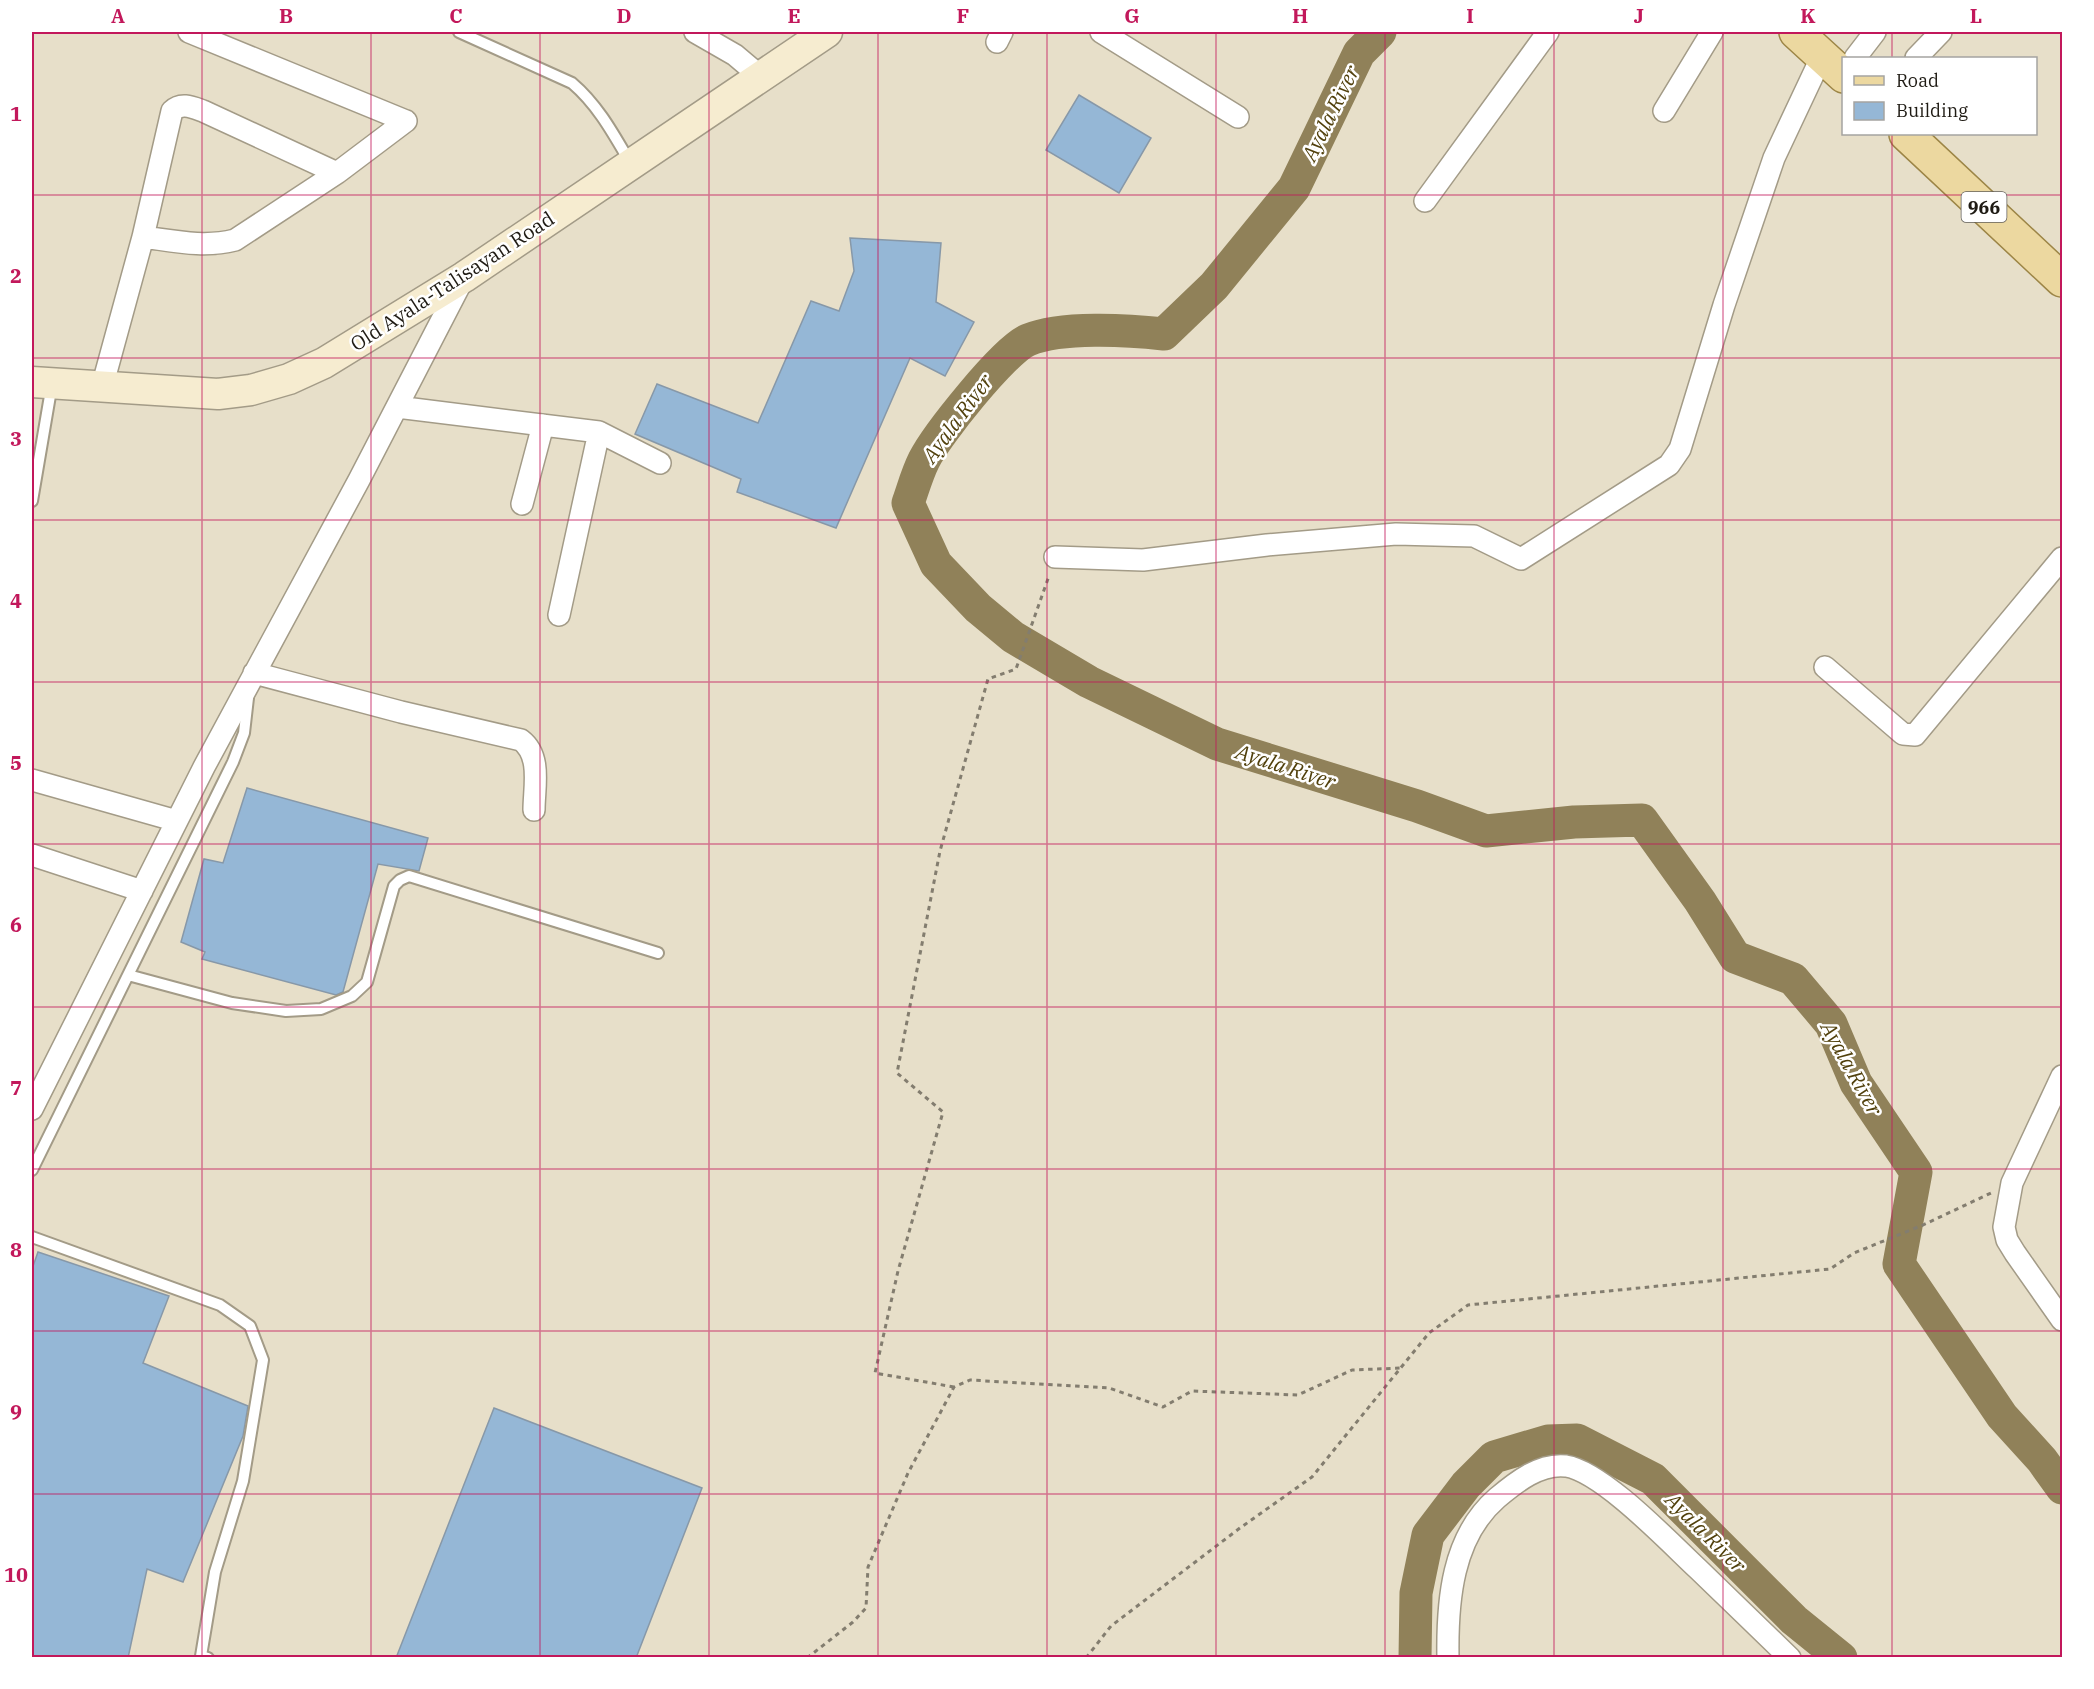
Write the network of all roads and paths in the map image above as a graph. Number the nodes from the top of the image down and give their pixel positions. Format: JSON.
{"nodes":[{"id":1,"x":189,"y":32,"type":"edge"},
{"id":2,"x":459,"y":32,"type":"edge"},
{"id":3,"x":695,"y":32,"type":"edge"},
{"id":4,"x":827,"y":32,"type":"edge"},
{"id":5,"x":1101,"y":32,"type":"edge"},
{"id":6,"x":1548,"y":32,"type":"edge"},
{"id":7,"x":1712,"y":32,"type":"edge"},
{"id":8,"x":1796,"y":32,"type":"edge"},
{"id":9,"x":1875,"y":32,"type":"edge"},
{"id":10,"x":1941,"y":32,"type":"edge"},
{"id":11,"x":1856,"y":57,"type":"edge"},
{"id":12,"x":1917,"y":57,"type":"edge"},
{"id":13,"x":1838,"y":70,"type":"edge"},
{"id":14,"x":761,"y":76,"type":"junction"},
{"id":15,"x":1664,"y":111,"type":"dead end"},
{"id":16,"x":1238,"y":117,"type":"dead end"},
{"id":17,"x":1907,"y":135,"type":"edge"},
{"id":18,"x":632,"y":164,"type":"junction"},
{"id":19,"x":337,"y":173,"type":"junction"},
{"id":20,"x":1425,"y":201,"type":"dead end"},
{"id":21,"x":143,"y":237,"type":"junction"},
{"id":22,"x":464,"y":277,"type":"junction"},
{"id":23,"x":2062,"y":280,"type":"edge"},
{"id":24,"x":42,"y":383,"type":"edge"},
{"id":25,"x":102,"y":387,"type":"junction"},
{"id":26,"x":397,"y":407,"type":"junction"},
{"id":27,"x":543,"y":424,"type":"junction"},
{"id":28,"x":598,"y":432,"type":"junction"},
{"id":29,"x":37,"y":444,"type":"edge"},
{"id":30,"x":660,"y":463,"type":"dead end"},
{"id":31,"x":34,"y":475,"type":"edge"},
{"id":32,"x":32,"y":501,"type":"edge"},
{"id":33,"x":522,"y":504,"type":"dead end"},
{"id":34,"x":1055,"y":557,"type":"joint"},
{"id":35,"x":2062,"y":558,"type":"edge"},
{"id":36,"x":559,"y":615,"type":"dead end"},
{"id":37,"x":1825,"y":667,"type":"dead end"},
{"id":38,"x":251,"y":678,"type":"junction"},
{"id":39,"x":32,"y":780,"type":"edge"},
{"id":40,"x":534,"y":810,"type":"dead end"},
{"id":41,"x":177,"y":821,"type":"junction"},
{"id":42,"x":32,"y":855,"type":"edge"},
{"id":43,"x":142,"y":891,"type":"junction"},
{"id":44,"x":658,"y":953,"type":"dead end"},
{"id":45,"x":128,"y":975,"type":"junction"},
{"id":46,"x":2062,"y":1076,"type":"edge"},
{"id":47,"x":32,"y":1109,"type":"edge"},
{"id":48,"x":32,"y":1170,"type":"edge"},
{"id":49,"x":2012,"y":1183,"type":"junction"},
{"id":50,"x":32,"y":1237,"type":"edge"},
{"id":51,"x":2062,"y":1320,"type":"edge"},
{"id":52,"x":1402,"y":1368,"type":"junction"},
{"id":53,"x":954,"y":1387,"type":"junction"},
{"id":54,"x":208,"y":1658,"type":"edge"},
{"id":55,"x":807,"y":1658,"type":"edge"},
{"id":56,"x":1086,"y":1658,"type":"edge"},
{"id":57,"x":1448,"y":1658,"type":"edge"},
{"id":58,"x":1790,"y":1658,"type":"edge"}],
"edges":[{"from":1,"to":19,"type":"street"},
{"from":2,"to":18,"type":"lane"},
{"from":3,"to":14,"type":"street"},
{"from":4,"to":14,"type":"street","name":"Old Ayala-Talisayan Road"},
{"from":5,"to":16,"type":"street"},
{"from":6,"to":20,"type":"street"},
{"from":7,"to":15,"type":"street"},
{"from":8,"to":13,"type":"main road"},
{"from":9,"to":11,"type":"street"},
{"from":10,"to":12,"type":"street"},
{"from":13,"to":34,"type":"street"},
{"from":14,"to":18,"type":"street","name":"Old Ayala-Talisayan Road"},
{"from":17,"to":23,"type":"main road","number":"966"},
{"from":18,"to":22,"type":"street","name":"Old Ayala-Talisayan Road"},
{"from":19,"to":21,"type":"street"},
{"from":19,"to":21,"type":"street"},
{"from":21,"to":25,"type":"street"},
{"from":22,"to":25,"type":"street","name":"Old Ayala-Talisayan Road"},
{"from":22,"to":26,"type":"street"},
{"from":24,"to":25,"type":"street","name":"Old Ayala-Talisayan Road"},
{"from":24,"to":29,"type":"lane"},
{"from":26,"to":27,"type":"street"},
{"from":26,"to":38,"type":"street"},
{"from":27,"to":28,"type":"street"},
{"from":27,"to":33,"type":"street"},
{"from":28,"to":30,"type":"street"},
{"from":28,"to":36,"type":"street"},
{"from":29,"to":31,"type":"lane"},
{"from":31,"to":32,"type":"lane"},
{"from":34,"to":53,"type":"path"},
{"from":35,"to":37,"type":"street"},
{"from":38,"to":40,"type":"street"},
{"from":38,"to":41,"type":"street"},
{"from":38,"to":45,"type":"lane"},
{"from":39,"to":41,"type":"street"},
{"from":41,"to":43,"type":"street"},
{"from":42,"to":43,"type":"street"},
{"from":43,"to":47,"type":"street"},
{"from":44,"to":45,"type":"lane"},
{"from":45,"to":48,"type":"lane"},
{"from":46,"to":49,"type":"street"},
{"from":49,"to":51,"type":"street"},
{"from":49,"to":52,"type":"path"},
{"from":50,"to":54,"type":"lane"},
{"from":52,"to":53,"type":"path"},
{"from":52,"to":56,"type":"path"},
{"from":53,"to":55,"type":"path"},
{"from":57,"to":58,"type":"street"}]}
